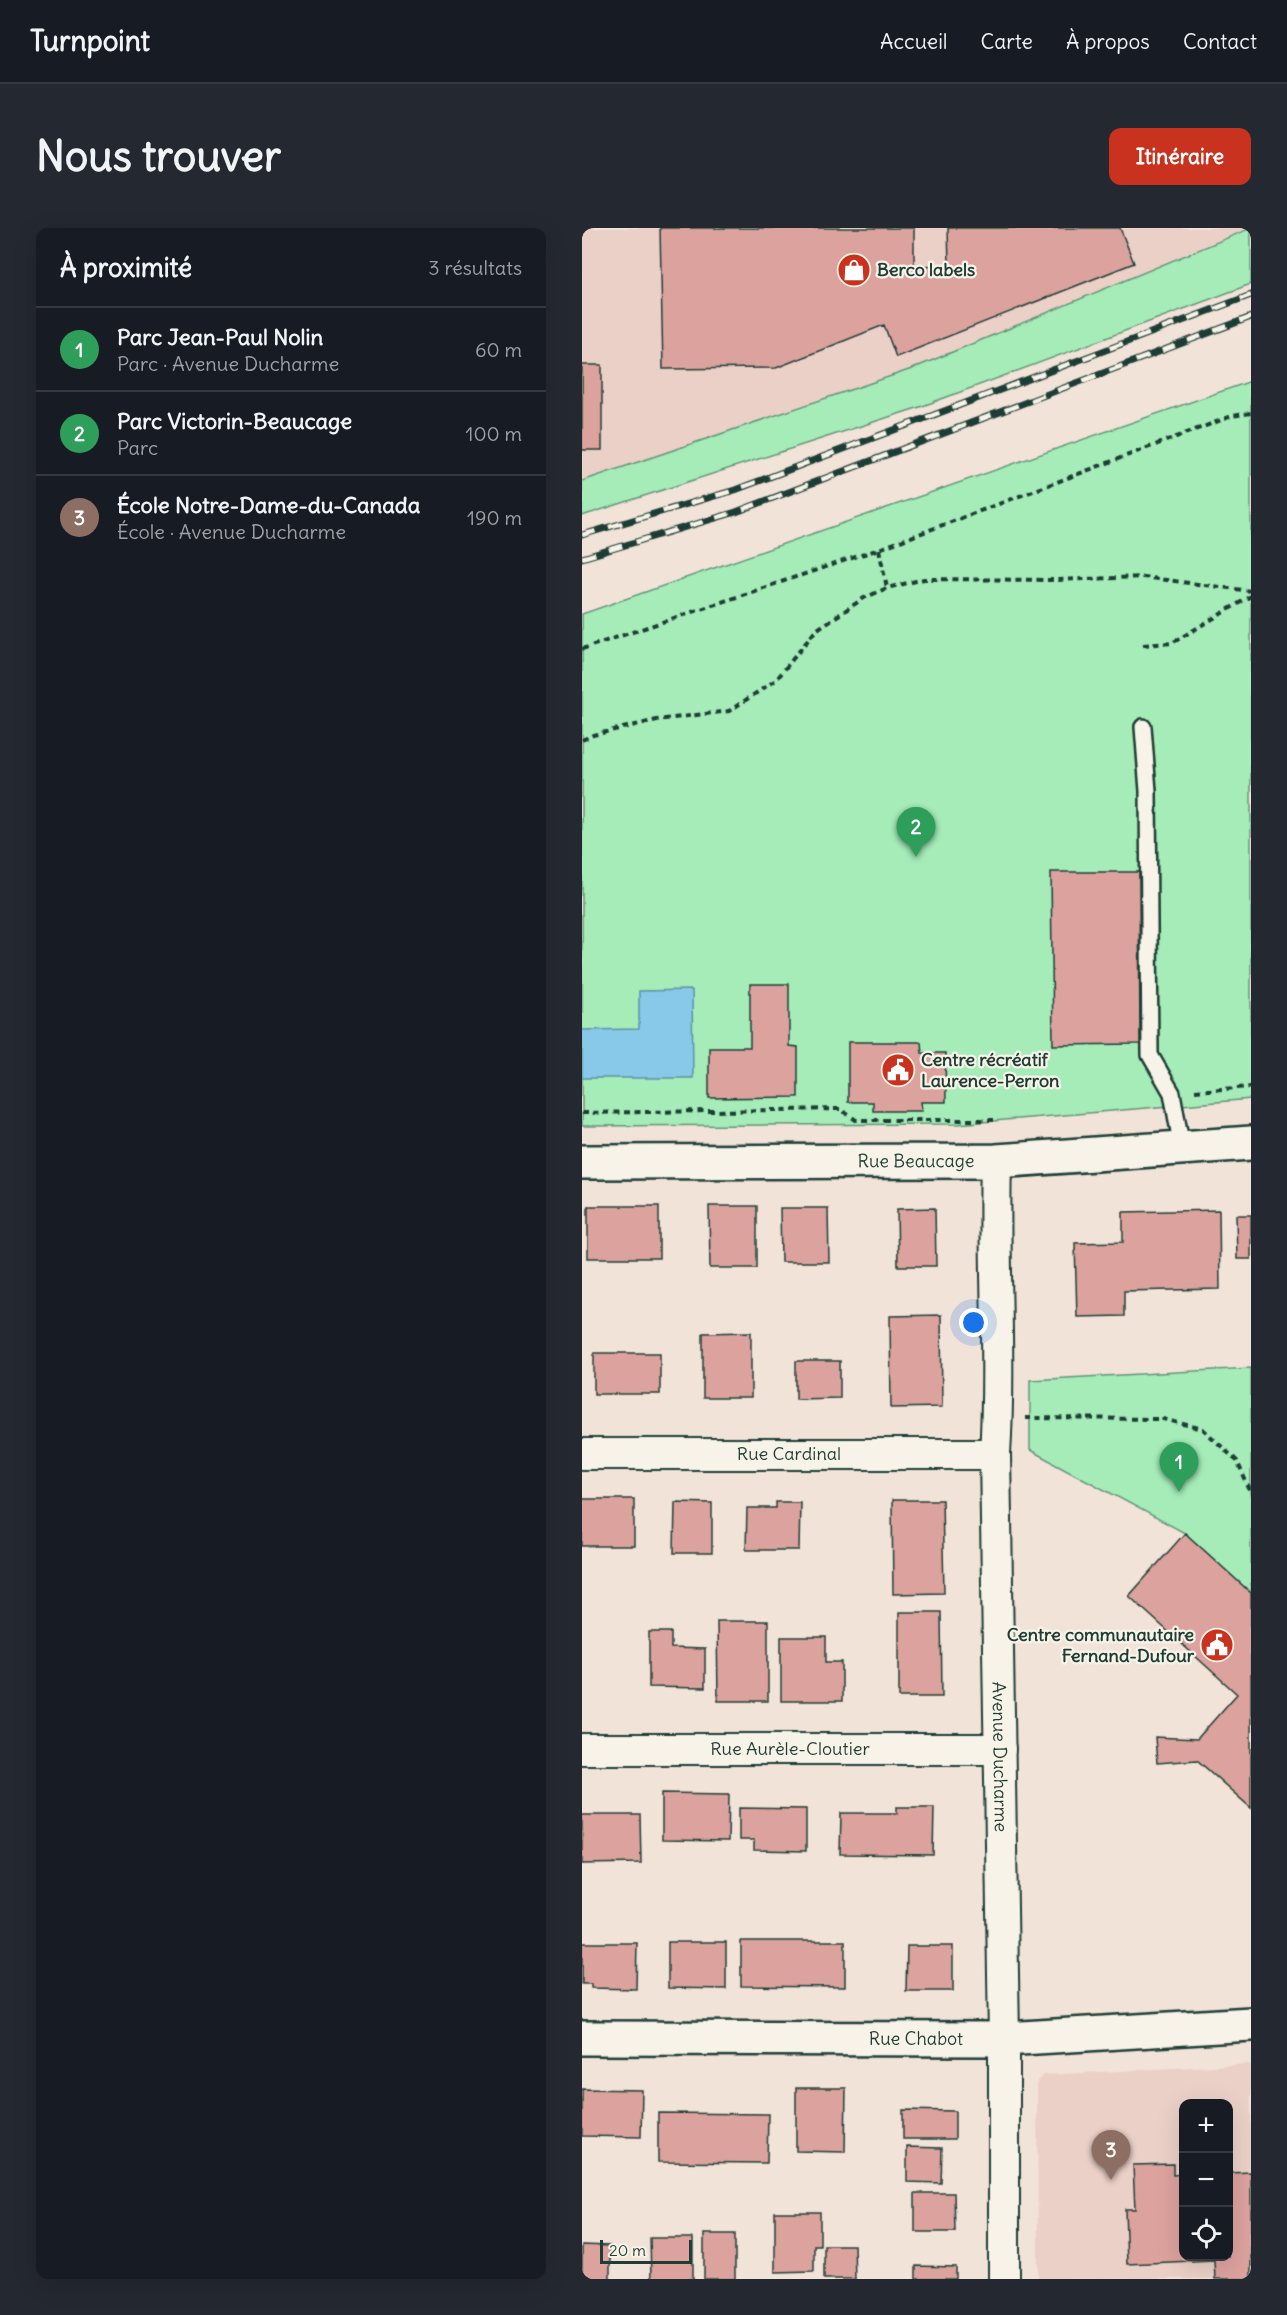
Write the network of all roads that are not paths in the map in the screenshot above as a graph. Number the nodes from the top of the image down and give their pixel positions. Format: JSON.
{"nodes":[{"id":1,"x":1143,"y":727,"type":"dead end"},
{"id":2,"x":1251,"y":1143,"type":"edge"},
{"id":3,"x":1182,"y":1148,"type":"junction"},
{"id":4,"x":996,"y":1161,"type":"junction"},
{"id":5,"x":582,"y":1162,"type":"edge"},
{"id":6,"x":582,"y":1454,"type":"edge"},
{"id":7,"x":995,"y":1454,"type":"junction"},
{"id":8,"x":582,"y":1749,"type":"edge"},
{"id":9,"x":1000,"y":1749,"type":"junction"},
{"id":10,"x":1251,"y":2024,"type":"edge"},
{"id":11,"x":582,"y":2038,"type":"edge"},
{"id":12,"x":1004,"y":2039,"type":"junction"},
{"id":13,"x":1004,"y":2279,"type":"edge"}],
"edges":[{"from":1,"to":3,"type":"lane"},
{"from":2,"to":3,"type":"street","name":"Rue Beaucage"},
{"from":3,"to":4,"type":"street","name":"Rue Beaucage"},
{"from":4,"to":5,"type":"street","name":"Rue Beaucage"},
{"from":4,"to":7,"type":"street","name":"Avenue Ducharme"},
{"from":6,"to":7,"type":"street","name":"Rue Cardinal"},
{"from":7,"to":9,"type":"street","name":"Avenue Ducharme"},
{"from":8,"to":9,"type":"street","name":"Rue Aurèle-Cloutier"},
{"from":9,"to":12,"type":"street","name":"Avenue Ducharme"},
{"from":10,"to":12,"type":"street","name":"Rue Chabot"},
{"from":11,"to":12,"type":"street","name":"Rue Chabot"},
{"from":12,"to":13,"type":"street","name":"Avenue Ducharme"}]}
